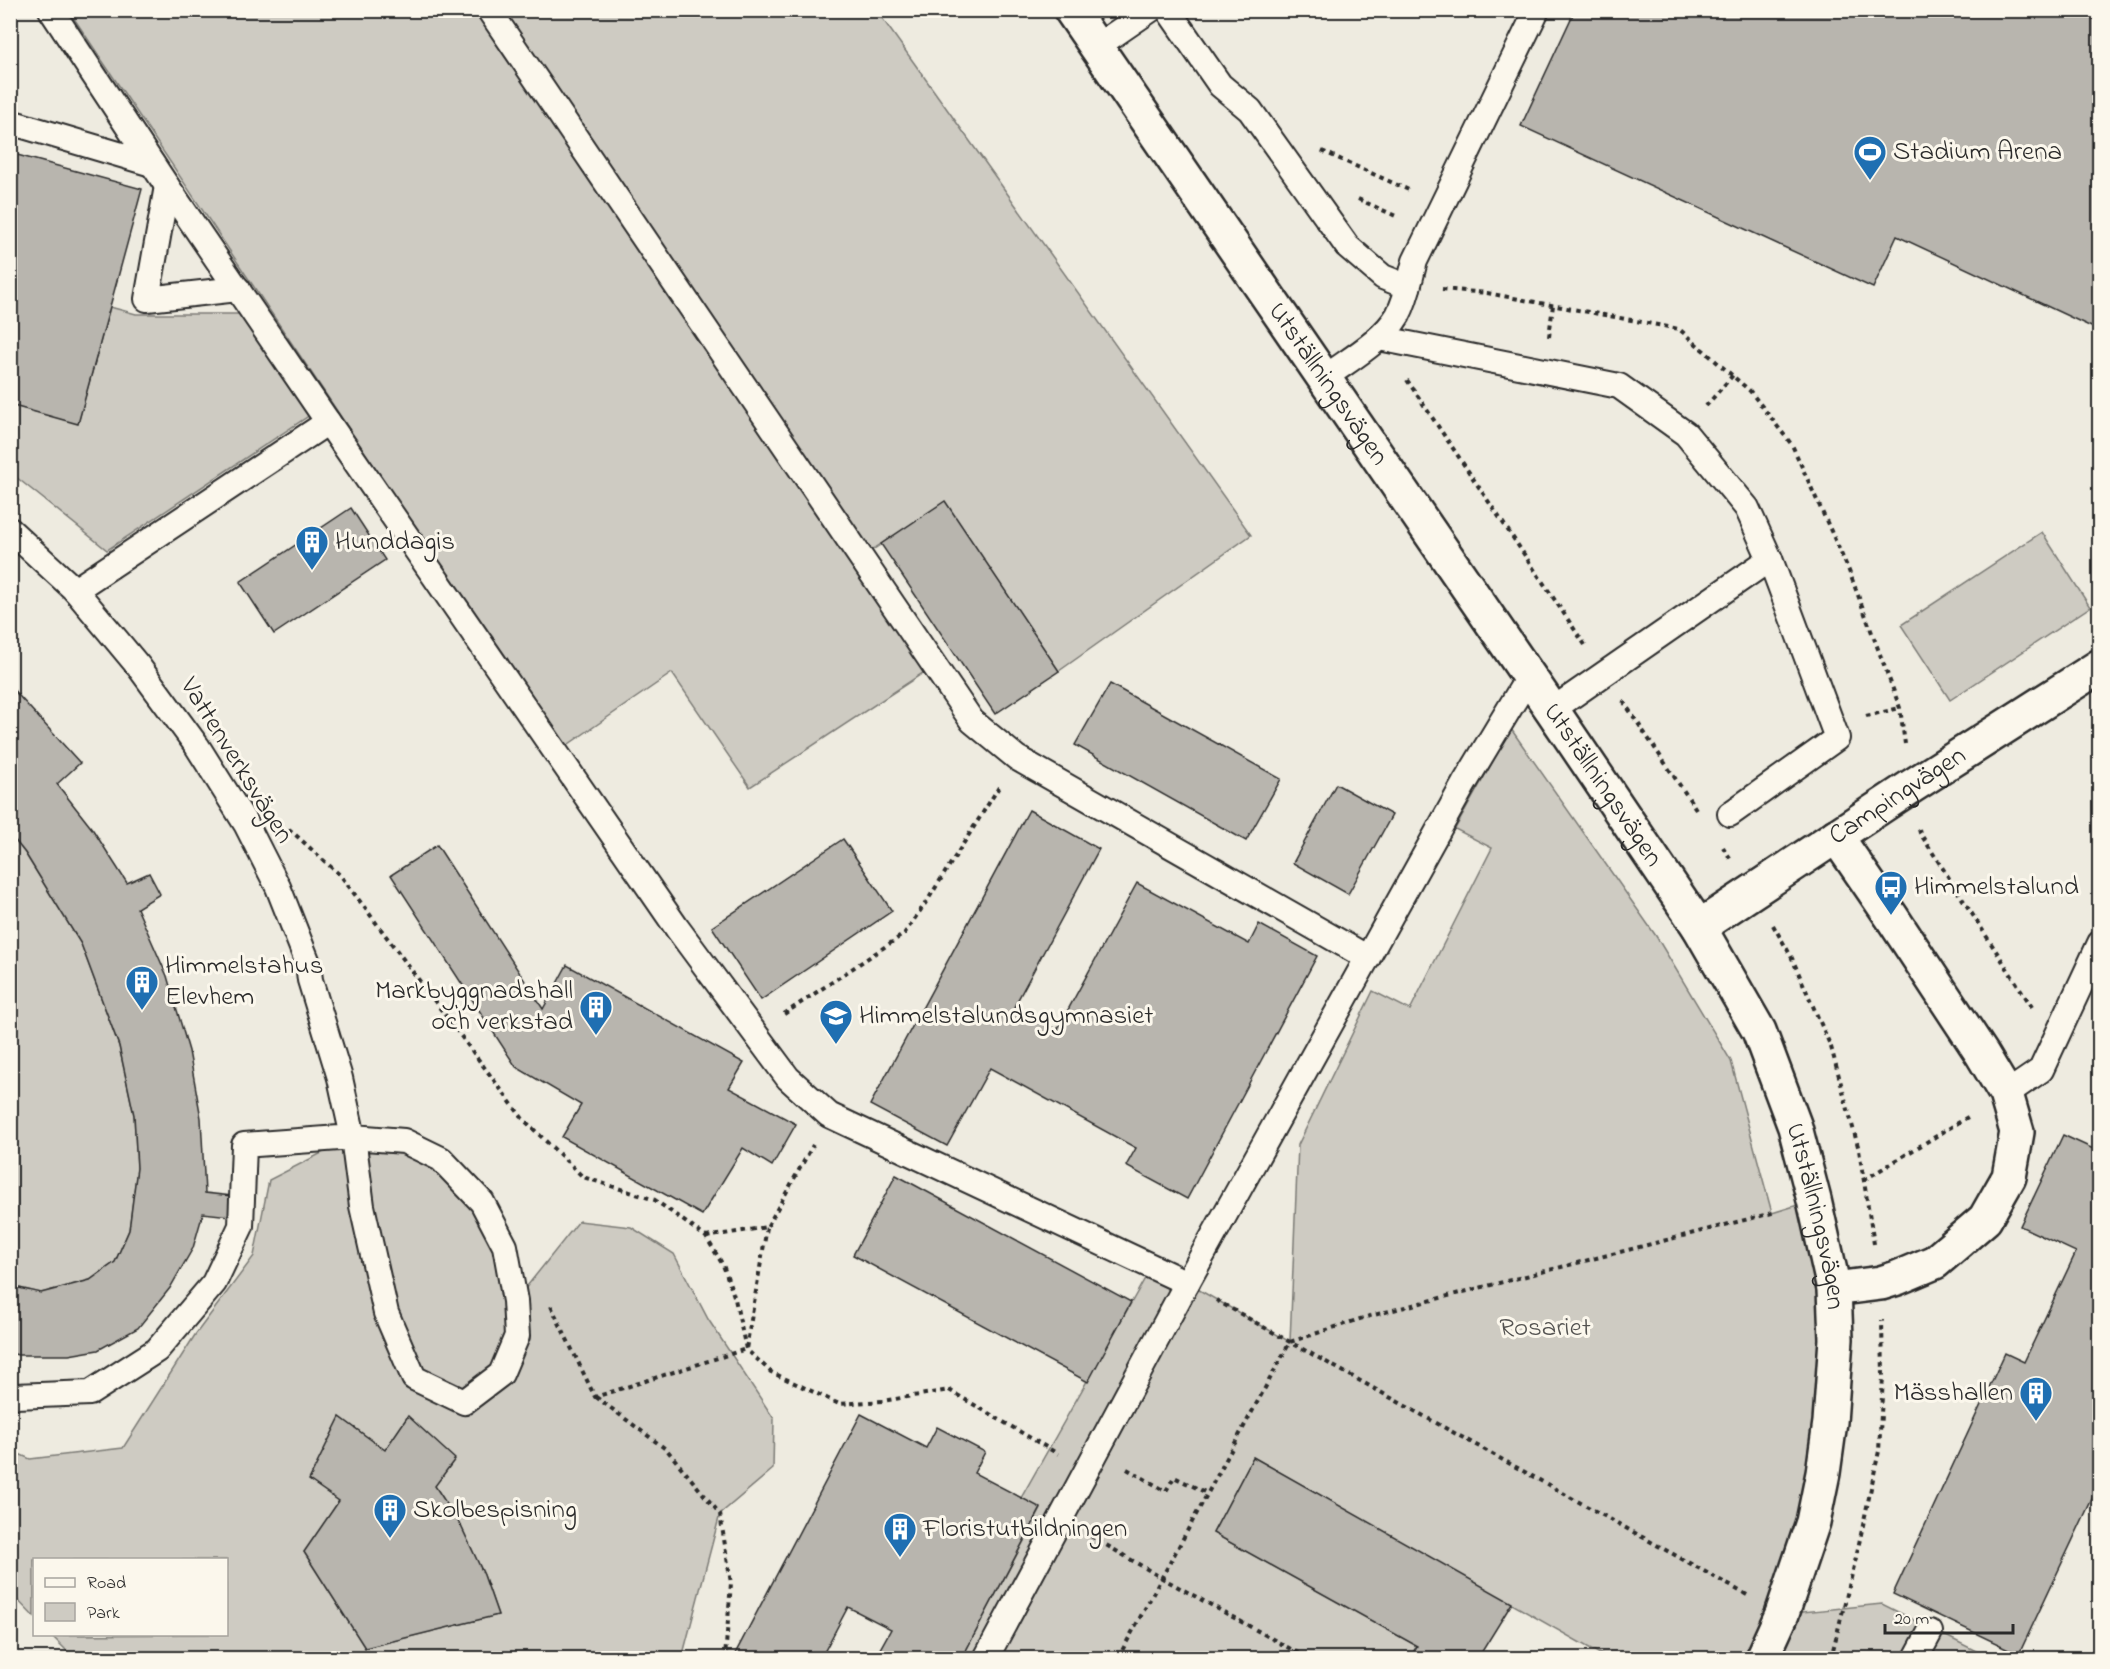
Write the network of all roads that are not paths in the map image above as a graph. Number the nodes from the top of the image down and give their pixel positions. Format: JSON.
{"nodes":[{"id":1,"x":51,"y":10,"type":"edge"},
{"id":2,"x":489,"y":10,"type":"edge"},
{"id":3,"x":1071,"y":10,"type":"edge"},
{"id":4,"x":1150,"y":10,"type":"edge"},
{"id":5,"x":1168,"y":10,"type":"edge"},
{"id":6,"x":1537,"y":10,"type":"edge"},
{"id":7,"x":1096,"y":47,"type":"junction"},
{"id":8,"x":10,"y":122,"type":"edge"},
{"id":9,"x":152,"y":164,"type":"junction"},
{"id":10,"x":167,"y":186,"type":"junction"},
{"id":11,"x":1408,"y":287,"type":"junction"},
{"id":12,"x":238,"y":289,"type":"junction"},
{"id":13,"x":1379,"y":338,"type":"junction"},
{"id":14,"x":1323,"y":379,"type":"junction"},
{"id":15,"x":328,"y":422,"type":"junction"},
{"id":16,"x":10,"y":530,"type":"edge"},
{"id":17,"x":1770,"y":560,"type":"junction"},
{"id":18,"x":75,"y":590,"type":"junction"},
{"id":19,"x":2100,"y":666,"type":"edge"},
{"id":20,"x":1530,"y":676,"type":"junction"},
{"id":21,"x":1552,"y":710,"type":"junction"},
{"id":22,"x":1730,"y":813,"type":"dead end"},
{"id":23,"x":1836,"y":836,"type":"junction"},
{"id":24,"x":1699,"y":927,"type":"junction"},
{"id":25,"x":2100,"y":943,"type":"edge"},
{"id":26,"x":1368,"y":958,"type":"junction"},
{"id":27,"x":2006,"y":1094,"type":"junction"},
{"id":28,"x":352,"y":1137,"type":"junction"},
{"id":29,"x":1187,"y":1283,"type":"junction"},
{"id":30,"x":1833,"y":1289,"type":"junction"},
{"id":31,"x":10,"y":1394,"type":"edge"},
{"id":32,"x":1930,"y":1632,"type":"dead end"},
{"id":33,"x":986,"y":1659,"type":"edge"},
{"id":34,"x":1762,"y":1659,"type":"edge"},
{"id":35,"x":1916,"y":1659,"type":"edge"}],
"edges":[{"from":1,"to":9,"type":"lane"},
{"from":2,"to":26,"type":"lane"},
{"from":3,"to":7,"type":"street","name":"Utställningsvägen"},
{"from":4,"to":7,"type":"lane"},
{"from":5,"to":11,"type":"lane"},
{"from":6,"to":11,"type":"lane"},
{"from":7,"to":14,"type":"street","name":"Utställningsvägen"},
{"from":8,"to":9,"type":"lane"},
{"from":9,"to":10,"type":"lane"},
{"from":10,"to":12,"type":"lane"},
{"from":10,"to":12,"type":"lane"},
{"from":11,"to":13,"type":"lane"},
{"from":12,"to":15,"type":"lane"},
{"from":13,"to":14,"type":"lane"},
{"from":13,"to":17,"type":"lane"},
{"from":14,"to":20,"type":"street","name":"Utställningsvägen"},
{"from":15,"to":18,"type":"lane"},
{"from":15,"to":29,"type":"lane"},
{"from":16,"to":18,"type":"lane","name":"Vattenverksvägen"},
{"from":17,"to":21,"type":"lane"},
{"from":17,"to":22,"type":"lane"},
{"from":18,"to":28,"type":"lane","name":"Vattenverksvägen"},
{"from":19,"to":23,"type":"street","name":"Campingvägen"},
{"from":20,"to":21,"type":"street","name":"Utställningsvägen"},
{"from":20,"to":26,"type":"lane"},
{"from":21,"to":24,"type":"street","name":"Utställningsvägen"},
{"from":23,"to":24,"type":"street","name":"Campingvägen"},
{"from":23,"to":27,"type":"street"},
{"from":24,"to":30,"type":"street","name":"Utställningsvägen"},
{"from":25,"to":27,"type":"lane"},
{"from":26,"to":29,"type":"lane"},
{"from":27,"to":30,"type":"street"},
{"from":28,"to":28,"type":"lane","name":"Vattenverksvägen"},
{"from":28,"to":31,"type":"lane"},
{"from":29,"to":33,"type":"lane"},
{"from":30,"to":34,"type":"street","name":"Utställningsvägen"},
{"from":32,"to":35,"type":"lane"}]}
